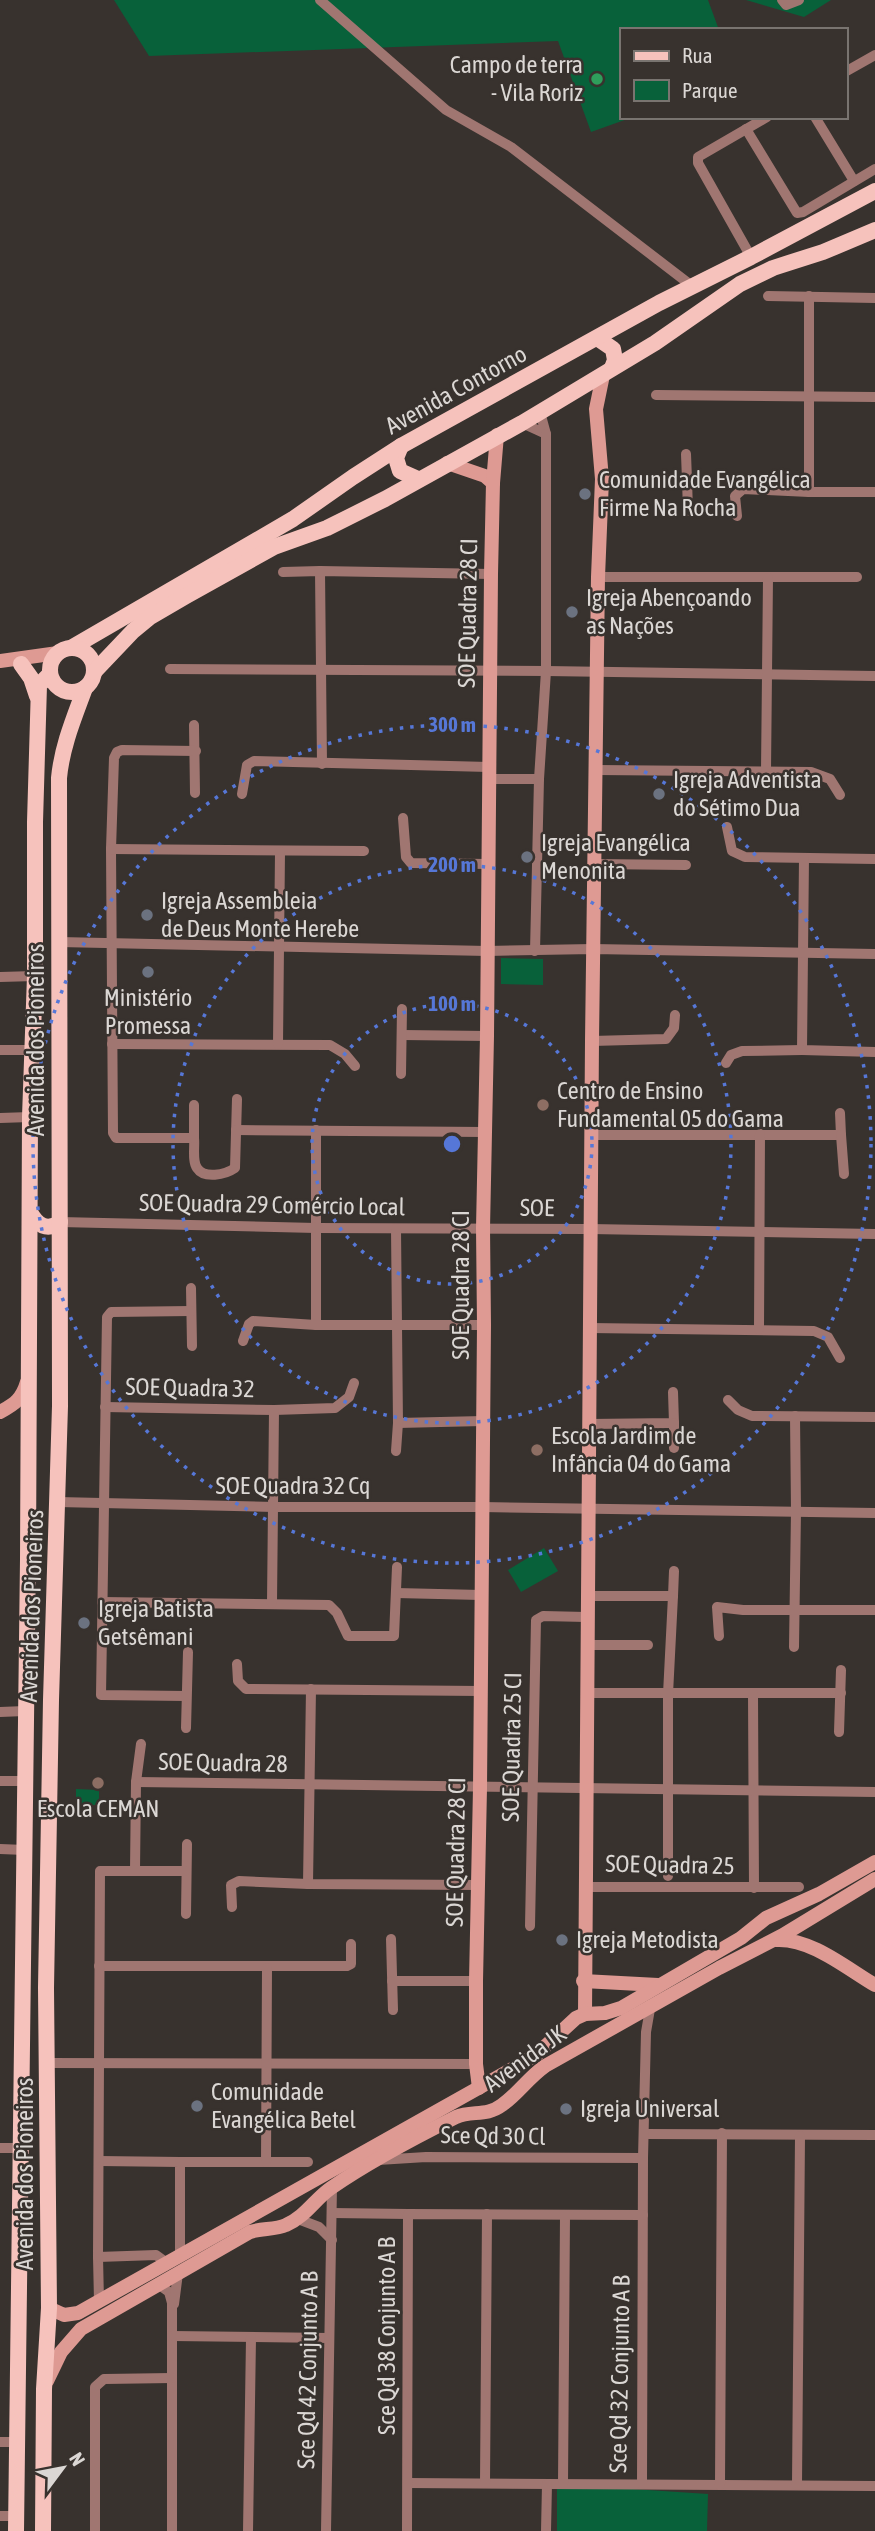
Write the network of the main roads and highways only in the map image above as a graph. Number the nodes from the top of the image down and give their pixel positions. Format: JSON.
{"nodes":[{"id":1,"x":875,"y":191,"type":"edge"},
{"id":2,"x":875,"y":230,"type":"edge"},
{"id":3,"x":597,"y":338,"type":"junction"},
{"id":4,"x":607,"y":372,"type":"junction"},
{"id":5,"x":401,"y":446,"type":"junction"},
{"id":6,"x":418,"y":479,"type":"junction"},
{"id":7,"x":65,"y":651,"type":"junction"},
{"id":8,"x":10,"y":662,"type":"edge"},
{"id":9,"x":94,"y":672,"type":"junction"},
{"id":10,"x":50,"y":673,"type":"junction"},
{"id":11,"x":85,"y":688,"type":"junction"},
{"id":12,"x":38,"y":700,"type":"junction"},
{"id":13,"x":35,"y":822,"type":"junction"},
{"id":14,"x":61,"y":822,"type":"junction"},
{"id":15,"x":30,"y":1212,"type":"junction"},
{"id":16,"x":60,"y":1222,"type":"junction"},
{"id":17,"x":59,"y":1334,"type":"junction"},
{"id":18,"x":28,"y":1336,"type":"junction"},
{"id":19,"x":60,"y":1406,"type":"junction"},
{"id":20,"x":28,"y":1415,"type":"junction"},
{"id":21,"x":28,"y":1559,"type":"junction"},
{"id":22,"x":54,"y":1630,"type":"junction"},
{"id":23,"x":26,"y":1654,"type":"junction"},
{"id":24,"x":51,"y":1700,"type":"junction"},
{"id":25,"x":23,"y":1987,"type":"junction"},
{"id":26,"x":46,"y":1988,"type":"junction"},
{"id":27,"x":46,"y":2009,"type":"junction"},
{"id":28,"x":23,"y":2012,"type":"junction"},
{"id":29,"x":47,"y":2329,"type":"junction"},
{"id":30,"x":18,"y":2332,"type":"junction"},
{"id":31,"x":17,"y":2488,"type":"junction"},
{"id":32,"x":44,"y":2488,"type":"junction"},
{"id":33,"x":11,"y":2521,"type":"edge"},
{"id":34,"x":43,"y":2531,"type":"edge"}],
"edges":[{"from":1,"to":3,"type":"main road","name":"Avenida Contorno"},
{"from":2,"to":4,"type":"main road"},
{"from":3,"to":4,"type":"main road"},
{"from":3,"to":5,"type":"main road","name":"Avenida Contorno"},
{"from":4,"to":6,"type":"main road"},
{"from":5,"to":6,"type":"main road"},
{"from":5,"to":7,"type":"main road","name":"Avenida Contorno"},
{"from":6,"to":9,"type":"main road"},
{"from":7,"to":9,"type":"main road"},
{"from":7,"to":10,"type":"main road"},
{"from":8,"to":12,"type":"main road"},
{"from":9,"to":11,"type":"main road"},
{"from":10,"to":11,"type":"main road"},
{"from":10,"to":12,"type":"main road","name":"Avenida dos Pioneiros"},
{"from":11,"to":14,"type":"main road","name":"Avenida dos Pioneiros"},
{"from":12,"to":13,"type":"main road","name":"Avenida dos Pioneiros"},
{"from":13,"to":14,"type":"main road"},
{"from":13,"to":15,"type":"main road","name":"Avenida dos Pioneiros"},
{"from":14,"to":16,"type":"main road","name":"Avenida dos Pioneiros"},
{"from":15,"to":16,"type":"main road"},
{"from":15,"to":18,"type":"main road","name":"Avenida dos Pioneiros"},
{"from":16,"to":17,"type":"main road","name":"Avenida dos Pioneiros"},
{"from":17,"to":18,"type":"main road"},
{"from":17,"to":19,"type":"main road","name":"Avenida dos Pioneiros"},
{"from":18,"to":20,"type":"main road","name":"Avenida dos Pioneiros"},
{"from":19,"to":20,"type":"main road"},
{"from":19,"to":22,"type":"main road","name":"Avenida dos Pioneiros"},
{"from":20,"to":21,"type":"main road","name":"Avenida dos Pioneiros"},
{"from":21,"to":22,"type":"main road"},
{"from":21,"to":23,"type":"main road","name":"Avenida dos Pioneiros"},
{"from":22,"to":24,"type":"main road","name":"Avenida dos Pioneiros"},
{"from":23,"to":24,"type":"main road"},
{"from":23,"to":25,"type":"main road","name":"Avenida dos Pioneiros"},
{"from":24,"to":26,"type":"main road","name":"Avenida dos Pioneiros"},
{"from":25,"to":26,"type":"main road"},
{"from":25,"to":28,"type":"main road","name":"Avenida dos Pioneiros"},
{"from":26,"to":27,"type":"main road","name":"Avenida dos Pioneiros"},
{"from":27,"to":28,"type":"main road"},
{"from":27,"to":29,"type":"main road","name":"Avenida dos Pioneiros"},
{"from":28,"to":30,"type":"main road","name":"Avenida dos Pioneiros"},
{"from":29,"to":30,"type":"main road"},
{"from":29,"to":32,"type":"main road","name":"Avenida dos Pioneiros"},
{"from":30,"to":31,"type":"main road","name":"Avenida dos Pioneiros"},
{"from":31,"to":32,"type":"main road"},
{"from":31,"to":33,"type":"main road","name":"Avenida dos Pioneiros"},
{"from":32,"to":34,"type":"main road","name":"Avenida dos Pioneiros"}]}
